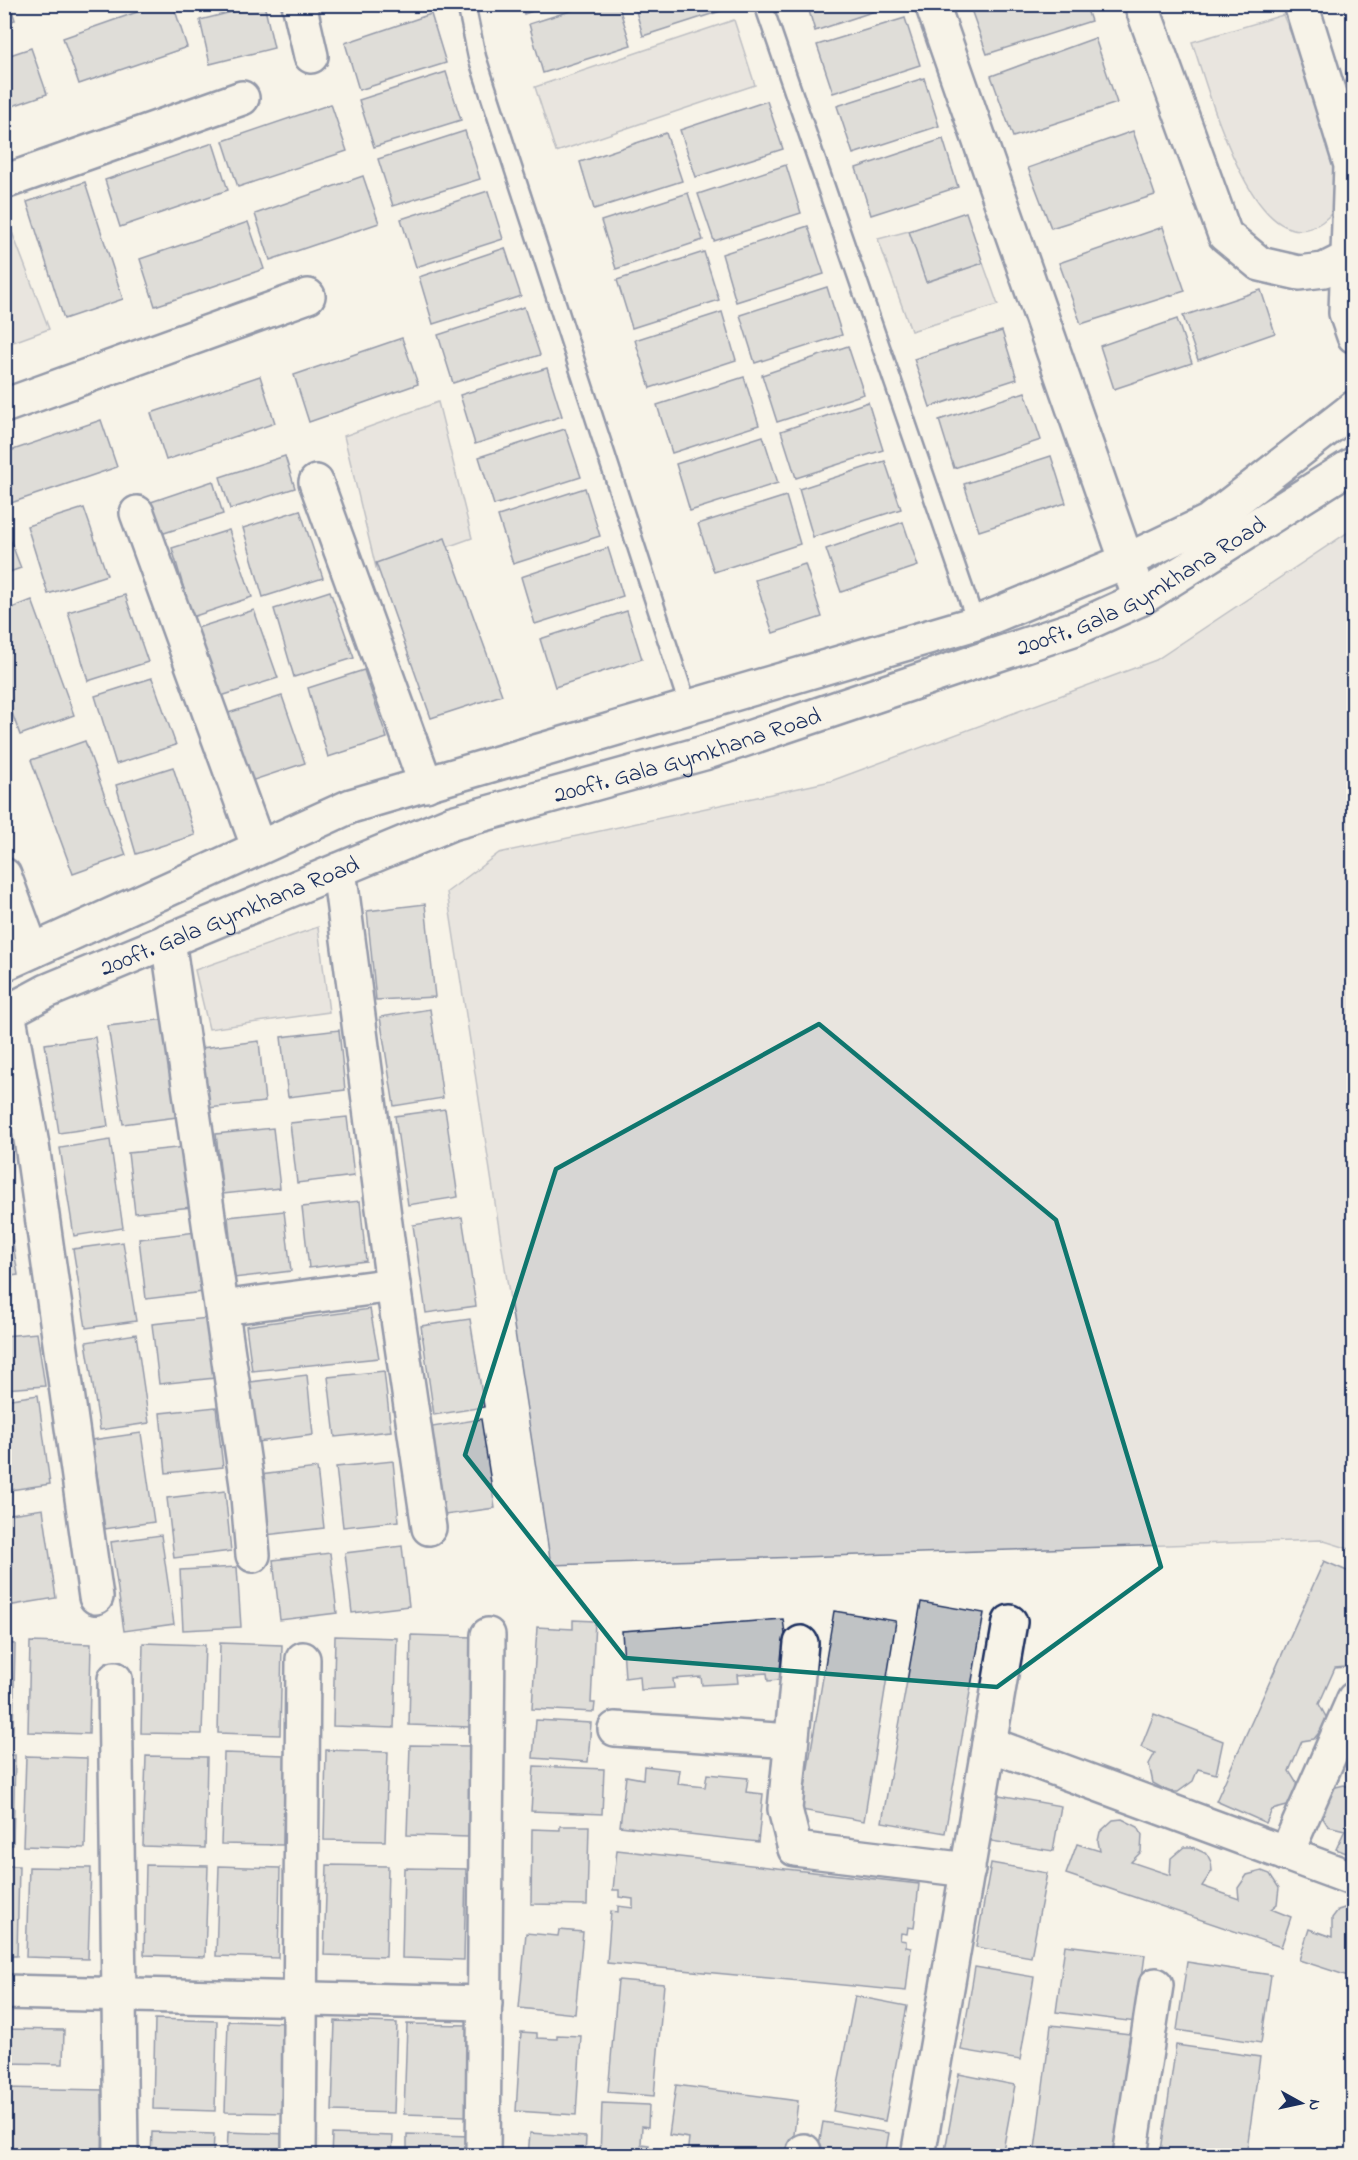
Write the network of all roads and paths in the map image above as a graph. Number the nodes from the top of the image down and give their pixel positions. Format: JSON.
{"nodes":[{"id":1,"x":298,"y":4,"type":"edge"},
{"id":2,"x":466,"y":4,"type":"edge"},
{"id":3,"x":763,"y":4,"type":"edge"},
{"id":4,"x":932,"y":4,"type":"edge"},
{"id":5,"x":1141,"y":4,"type":"edge"},
{"id":6,"x":1301,"y":4,"type":"edge"},
{"id":7,"x":310,"y":56,"type":"dead end"},
{"id":8,"x":242,"y":98,"type":"dead end"},
{"id":9,"x":4,"y":182,"type":"edge"},
{"id":10,"x":1346,"y":260,"type":"junction"},
{"id":11,"x":308,"y":296,"type":"dead end"},
{"id":12,"x":1353,"y":336,"type":"edge"},
{"id":13,"x":4,"y":406,"type":"edge"},
{"id":14,"x":1353,"y":408,"type":"edge"},
{"id":15,"x":1353,"y":464,"type":"edge"},
{"id":16,"x":316,"y":482,"type":"dead end"},
{"id":17,"x":137,"y":513,"type":"dead end"},
{"id":18,"x":1126,"y":561,"type":"junction"},
{"id":19,"x":1140,"y":599,"type":"junction"},
{"id":20,"x":976,"y":623,"type":"junction"},
{"id":21,"x":689,"y":709,"type":"junction"},
{"id":22,"x":426,"y":784,"type":"junction"},
{"id":23,"x":258,"y":846,"type":"junction"},
{"id":24,"x":339,"y":870,"type":"junction"},
{"id":25,"x":4,"y":875,"type":"edge"},
{"id":26,"x":168,"y":940,"type":"junction"},
{"id":27,"x":18,"y":957,"type":"edge"},
{"id":28,"x":6,"y":1013,"type":"edge"},
{"id":29,"x":393,"y":1285,"type":"junction"},
{"id":30,"x":222,"y":1308,"type":"junction"},
{"id":31,"x":429,"y":1528,"type":"dead end"},
{"id":32,"x":253,"y":1555,"type":"dead end"},
{"id":33,"x":96,"y":1597,"type":"dead end"},
{"id":34,"x":1010,"y":1622,"type":"dead end"},
{"id":35,"x":488,"y":1635,"type":"dead end"},
{"id":36,"x":801,"y":1643,"type":"dead end"},
{"id":37,"x":303,"y":1659,"type":"dead end"},
{"id":38,"x":115,"y":1679,"type":"dead end"},
{"id":39,"x":1353,"y":1699,"type":"edge"},
{"id":40,"x":615,"y":1728,"type":"dead end"},
{"id":41,"x":791,"y":1741,"type":"junction"},
{"id":42,"x":989,"y":1744,"type":"junction"},
{"id":43,"x":1286,"y":1854,"type":"junction"},
{"id":44,"x":968,"y":1870,"type":"junction"},
{"id":45,"x":1353,"y":1879,"type":"edge"},
{"id":46,"x":1156,"y":1985,"type":"dead end"},
{"id":47,"x":4,"y":1992,"type":"edge"},
{"id":48,"x":119,"y":1994,"type":"junction"},
{"id":49,"x":301,"y":1999,"type":"junction"},
{"id":50,"x":485,"y":2003,"type":"junction"},
{"id":51,"x":121,"y":2156,"type":"edge"},
{"id":52,"x":299,"y":2156,"type":"edge"},
{"id":53,"x":483,"y":2156,"type":"edge"},
{"id":54,"x":918,"y":2156,"type":"edge"},
{"id":55,"x":1130,"y":2156,"type":"edge"}],
"edges":[{"from":1,"to":7,"type":"street"},
{"from":2,"to":21,"type":"lane"},
{"from":3,"to":20,"type":"lane"},
{"from":4,"to":18,"type":"street"},
{"from":5,"to":10,"type":"street"},
{"from":6,"to":10,"type":"street"},
{"from":8,"to":9,"type":"street"},
{"from":10,"to":12,"type":"street"},
{"from":11,"to":13,"type":"street"},
{"from":14,"to":18,"type":"street"},
{"from":15,"to":19,"type":"street","name":"200ft. Gala Gymkhana Road"},
{"from":16,"to":22,"type":"street"},
{"from":17,"to":23,"type":"street"},
{"from":18,"to":19,"type":"street"},
{"from":18,"to":20,"type":"street"},
{"from":19,"to":24,"type":"street","name":"200ft. Gala Gymkhana Road"},
{"from":20,"to":21,"type":"street"},
{"from":21,"to":22,"type":"street"},
{"from":22,"to":23,"type":"street"},
{"from":23,"to":27,"type":"street"},
{"from":24,"to":26,"type":"street","name":"200ft. Gala Gymkhana Road"},
{"from":24,"to":29,"type":"street"},
{"from":25,"to":27,"type":"street"},
{"from":26,"to":28,"type":"street","name":"200ft. Gala Gymkhana Road"},
{"from":26,"to":30,"type":"street"},
{"from":28,"to":33,"type":"street"},
{"from":29,"to":30,"type":"street"},
{"from":29,"to":31,"type":"street"},
{"from":30,"to":32,"type":"street"},
{"from":34,"to":42,"type":"street"},
{"from":35,"to":50,"type":"street"},
{"from":36,"to":41,"type":"street"},
{"from":37,"to":49,"type":"street"},
{"from":38,"to":48,"type":"street"},
{"from":39,"to":43,"type":"street"},
{"from":40,"to":41,"type":"street"},
{"from":41,"to":44,"type":"street"},
{"from":42,"to":43,"type":"street"},
{"from":42,"to":44,"type":"street"},
{"from":43,"to":45,"type":"street"},
{"from":44,"to":54,"type":"street"},
{"from":46,"to":55,"type":"street"},
{"from":47,"to":48,"type":"street"},
{"from":48,"to":49,"type":"street"},
{"from":48,"to":51,"type":"street"},
{"from":49,"to":50,"type":"street"},
{"from":49,"to":52,"type":"street"},
{"from":50,"to":53,"type":"street"}]}
